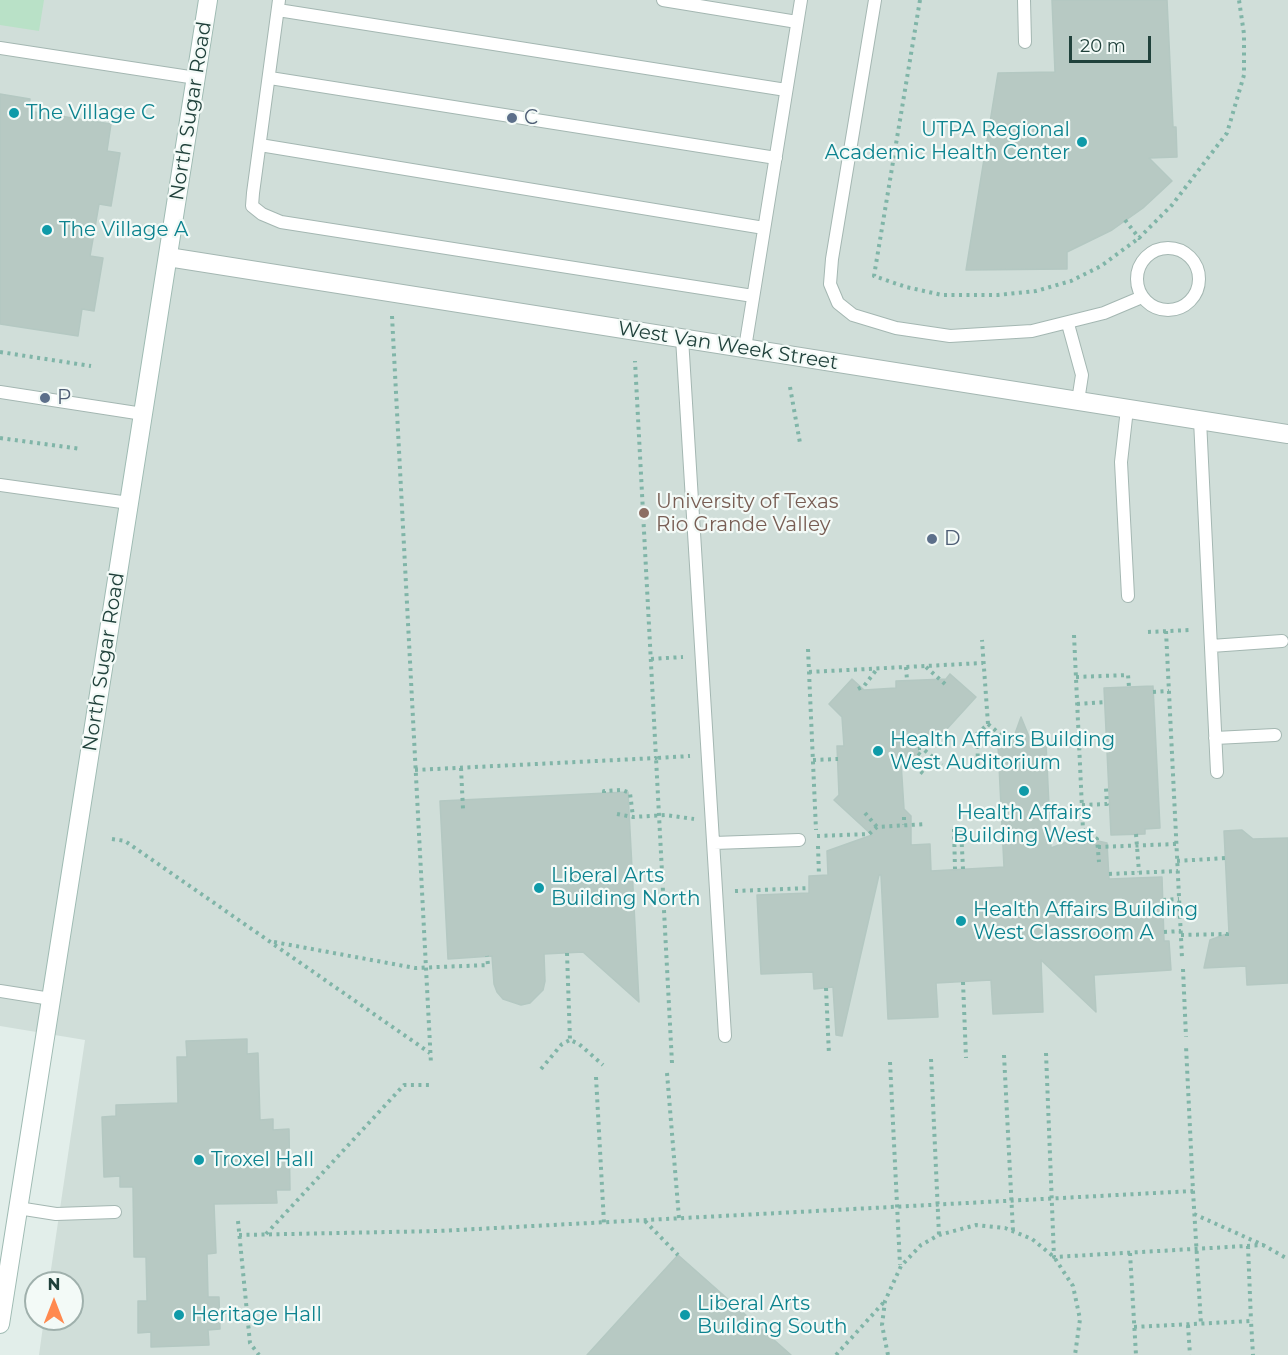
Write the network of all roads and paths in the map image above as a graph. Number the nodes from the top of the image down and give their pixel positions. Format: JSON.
{"nodes":[{"id":1,"x":208,"y":0,"type":"edge"},
{"id":2,"x":663,"y":0,"type":"edge"},
{"id":3,"x":801,"y":0,"type":"edge"},
{"id":4,"x":875,"y":0,"type":"edge"},
{"id":5,"x":920,"y":0,"type":"edge"},
{"id":6,"x":1024,"y":0,"type":"edge"},
{"id":7,"x":1239,"y":0,"type":"edge"},
{"id":8,"x":279,"y":5,"type":"edge"},
{"id":9,"x":797,"y":22,"type":"junction"},
{"id":10,"x":1025,"y":42,"type":"dead end"},
{"id":11,"x":0,"y":48,"type":"edge"},
{"id":12,"x":196,"y":78,"type":"junction"},
{"id":13,"x":270,"y":78,"type":"junction"},
{"id":14,"x":786,"y":90,"type":"junction"},
{"id":15,"x":260,"y":145,"type":"junction"},
{"id":16,"x":776,"y":158,"type":"junction"},
{"id":17,"x":1125,"y":220,"type":"dead end"},
{"id":18,"x":764,"y":228,"type":"junction"},
{"id":19,"x":1139,"y":238,"type":"junction"},
{"id":20,"x":168,"y":256,"type":"junction"},
{"id":21,"x":753,"y":296,"type":"junction"},
{"id":22,"x":1142,"y":297,"type":"junction"},
{"id":23,"x":392,"y":315,"type":"dead end"},
{"id":24,"x":1068,"y":324,"type":"junction"},
{"id":25,"x":682,"y":338,"type":"junction"},
{"id":26,"x":745,"y":348,"type":"junction"},
{"id":27,"x":0,"y":352,"type":"edge"},
{"id":28,"x":635,"y":361,"type":"dead end"},
{"id":29,"x":91,"y":366,"type":"dead end"},
{"id":30,"x":790,"y":387,"type":"dead end"},
{"id":31,"x":0,"y":392,"type":"edge"},
{"id":32,"x":1078,"y":401,"type":"junction"},
{"id":33,"x":1127,"y":409,"type":"junction"},
{"id":34,"x":143,"y":414,"type":"junction"},
{"id":35,"x":1200,"y":420,"type":"junction"},
{"id":36,"x":1288,"y":434,"type":"edge"},
{"id":37,"x":0,"y":438,"type":"edge"},
{"id":38,"x":800,"y":443,"type":"dead end"},
{"id":39,"x":81,"y":449,"type":"dead end"},
{"id":40,"x":0,"y":485,"type":"edge"},
{"id":41,"x":129,"y":503,"type":"junction"},
{"id":42,"x":1128,"y":596,"type":"dead end"},
{"id":43,"x":1197,"y":630,"type":"dead end"},
{"id":44,"x":1166,"y":631,"type":"junction"},
{"id":45,"x":1148,"y":632,"type":"dead end"},
{"id":46,"x":1074,"y":636,"type":"dead end"},
{"id":47,"x":981,"y":640,"type":"dead end"},
{"id":48,"x":1282,"y":641,"type":"dead end"},
{"id":49,"x":1210,"y":646,"type":"junction"},
{"id":50,"x":808,"y":649,"type":"dead end"},
{"id":51,"x":691,"y":657,"type":"dead end"},
{"id":52,"x":651,"y":659,"type":"junction"},
{"id":53,"x":983,"y":663,"type":"junction"},
{"id":54,"x":926,"y":666,"type":"junction"},
{"id":55,"x":906,"y":667,"type":"junction"},
{"id":56,"x":878,"y":669,"type":"junction"},
{"id":57,"x":809,"y":672,"type":"junction"},
{"id":58,"x":1076,"y":677,"type":"junction"},
{"id":59,"x":907,"y":680,"type":"dead end"},
{"id":60,"x":945,"y":684,"type":"dead end"},
{"id":61,"x":1129,"y":687,"type":"dead end"},
{"id":62,"x":858,"y":689,"type":"dead end"},
{"id":63,"x":1169,"y":691,"type":"junction"},
{"id":64,"x":1153,"y":692,"type":"dead end"},
{"id":65,"x":1105,"y":702,"type":"dead end"},
{"id":66,"x":1077,"y":704,"type":"junction"},
{"id":67,"x":988,"y":724,"type":"junction"},
{"id":68,"x":1275,"y":735,"type":"dead end"},
{"id":69,"x":1215,"y":738,"type":"junction"},
{"id":70,"x":1016,"y":747,"type":"dead end"},
{"id":71,"x":709,"y":755,"type":"junction"},
{"id":72,"x":656,"y":758,"type":"junction"},
{"id":73,"x":837,"y":759,"type":"dead end"},
{"id":74,"x":813,"y":760,"type":"junction"},
{"id":75,"x":909,"y":762,"type":"dead end"},
{"id":76,"x":978,"y":764,"type":"dead end"},
{"id":77,"x":942,"y":765,"type":"dead end"},
{"id":78,"x":932,"y":766,"type":"dead end"},
{"id":79,"x":461,"y":768,"type":"junction"},
{"id":80,"x":415,"y":770,"type":"junction"},
{"id":81,"x":1217,"y":772,"type":"dead end"},
{"id":82,"x":925,"y":775,"type":"dead end"},
{"id":83,"x":1109,"y":788,"type":"dead end"},
{"id":84,"x":604,"y":793,"type":"dead end"},
{"id":85,"x":1082,"y":805,"type":"junction"},
{"id":86,"x":463,"y":809,"type":"dead end"},
{"id":87,"x":865,"y":813,"type":"dead end"},
{"id":88,"x":617,"y":814,"type":"dead end"},
{"id":89,"x":659,"y":816,"type":"junction"},
{"id":90,"x":633,"y":817,"type":"junction"},
{"id":91,"x":904,"y":818,"type":"dead end"},
{"id":92,"x":700,"y":820,"type":"dead end"},
{"id":93,"x":926,"y":824,"type":"dead end"},
{"id":94,"x":904,"y":825,"type":"junction"},
{"id":95,"x":877,"y":826,"type":"junction"},
{"id":96,"x":954,"y":829,"type":"dead end"},
{"id":97,"x":961,"y":829,"type":"dead end"},
{"id":98,"x":1136,"y":834,"type":"dead end"},
{"id":99,"x":818,"y":836,"type":"junction"},
{"id":100,"x":112,"y":839,"type":"dead end"},
{"id":101,"x":799,"y":840,"type":"dead end"},
{"id":102,"x":714,"y":843,"type":"junction"},
{"id":103,"x":1176,"y":844,"type":"junction"},
{"id":104,"x":1137,"y":845,"type":"junction"},
{"id":105,"x":1098,"y":847,"type":"junction"},
{"id":106,"x":1226,"y":858,"type":"dead end"},
{"id":107,"x":1177,"y":861,"type":"junction"},
{"id":108,"x":1099,"y":862,"type":"dead end"},
{"id":109,"x":955,"y":869,"type":"dead end"},
{"id":110,"x":963,"y":869,"type":"dead end"},
{"id":111,"x":1178,"y":871,"type":"junction"},
{"id":112,"x":1139,"y":872,"type":"junction"},
{"id":113,"x":1109,"y":874,"type":"dead end"},
{"id":114,"x":819,"y":876,"type":"dead end"},
{"id":115,"x":809,"y":888,"type":"dead end"},
{"id":116,"x":729,"y":891,"type":"dead end"},
{"id":117,"x":1179,"y":899,"type":"junction"},
{"id":118,"x":1163,"y":900,"type":"dead end"},
{"id":119,"x":1164,"y":932,"type":"dead end"},
{"id":120,"x":1181,"y":933,"type":"junction"},
{"id":121,"x":1227,"y":937,"type":"dead end"},
{"id":122,"x":271,"y":942,"type":"junction"},
{"id":123,"x":567,"y":953,"type":"dead end"},
{"id":124,"x":487,"y":956,"type":"dead end"},
{"id":125,"x":1182,"y":958,"type":"dead end"},
{"id":126,"x":426,"y":968,"type":"junction"},
{"id":127,"x":1183,"y":969,"type":"dead end"},
{"id":128,"x":963,"y":982,"type":"dead end"},
{"id":129,"x":826,"y":988,"type":"dead end"},
{"id":130,"x":0,"y":991,"type":"edge"},
{"id":131,"x":51,"y":999,"type":"junction"},
{"id":132,"x":725,"y":1036,"type":"dead end"},
{"id":133,"x":1186,"y":1037,"type":"dead end"},
{"id":134,"x":570,"y":1040,"type":"junction"},
{"id":135,"x":1186,"y":1046,"type":"dead end"},
{"id":136,"x":430,"y":1053,"type":"junction"},
{"id":137,"x":1046,"y":1053,"type":"dead end"},
{"id":138,"x":829,"y":1055,"type":"dead end"},
{"id":139,"x":1004,"y":1055,"type":"dead end"},
{"id":140,"x":966,"y":1058,"type":"dead end"},
{"id":141,"x":931,"y":1059,"type":"dead end"},
{"id":142,"x":890,"y":1062,"type":"dead end"},
{"id":143,"x":431,"y":1064,"type":"dead end"},
{"id":144,"x":672,"y":1064,"type":"dead end"},
{"id":145,"x":603,"y":1065,"type":"dead end"},
{"id":146,"x":541,"y":1069,"type":"dead end"},
{"id":147,"x":667,"y":1073,"type":"dead end"},
{"id":148,"x":596,"y":1077,"type":"dead end"},
{"id":149,"x":430,"y":1085,"type":"dead end"},
{"id":150,"x":1192,"y":1191,"type":"junction"},
{"id":151,"x":1053,"y":1198,"type":"junction"},
{"id":152,"x":1011,"y":1200,"type":"junction"},
{"id":153,"x":938,"y":1204,"type":"junction"},
{"id":154,"x":898,"y":1206,"type":"junction"},
{"id":155,"x":18,"y":1208,"type":"junction"},
{"id":156,"x":115,"y":1212,"type":"dead end"},
{"id":157,"x":1194,"y":1214,"type":"junction"},
{"id":158,"x":679,"y":1218,"type":"junction"},
{"id":159,"x":238,"y":1221,"type":"dead end"},
{"id":160,"x":644,"y":1221,"type":"junction"},
{"id":161,"x":604,"y":1223,"type":"junction"},
{"id":162,"x":1013,"y":1231,"type":"junction"},
{"id":163,"x":240,"y":1235,"type":"junction"},
{"id":164,"x":266,"y":1235,"type":"junction"},
{"id":165,"x":939,"y":1235,"type":"junction"},
{"id":166,"x":1263,"y":1245,"type":"junction"},
{"id":167,"x":1248,"y":1246,"type":"junction"},
{"id":168,"x":1196,"y":1249,"type":"junction"},
{"id":169,"x":1130,"y":1253,"type":"junction"},
{"id":170,"x":678,"y":1255,"type":"dead end"},
{"id":171,"x":1054,"y":1257,"type":"junction"},
{"id":172,"x":1288,"y":1259,"type":"edge"},
{"id":173,"x":900,"y":1266,"type":"junction"},
{"id":174,"x":885,"y":1301,"type":"junction"},
{"id":175,"x":1251,"y":1321,"type":"junction"},
{"id":176,"x":0,"y":1324,"type":"edge"},
{"id":177,"x":1201,"y":1324,"type":"junction"},
{"id":178,"x":1188,"y":1325,"type":"junction"},
{"id":179,"x":1134,"y":1327,"type":"junction"},
{"id":180,"x":259,"y":1355,"type":"edge"},
{"id":181,"x":836,"y":1355,"type":"edge"},
{"id":182,"x":888,"y":1355,"type":"edge"},
{"id":183,"x":1075,"y":1355,"type":"edge"},
{"id":184,"x":1136,"y":1355,"type":"edge"},
{"id":185,"x":1190,"y":1355,"type":"edge"},
{"id":186,"x":1253,"y":1355,"type":"edge"}],
"edges":[{"from":1,"to":12,"type":"street","name":"North Sugar Road"},
{"from":2,"to":9,"type":"lane"},
{"from":3,"to":9,"type":"lane"},
{"from":4,"to":24,"type":"lane"},
{"from":5,"to":19,"type":"path"},
{"from":6,"to":10,"type":"lane"},
{"from":7,"to":19,"type":"path"},
{"from":8,"to":13,"type":"lane"},
{"from":8,"to":14,"type":"lane"},
{"from":9,"to":14,"type":"lane"},
{"from":11,"to":12,"type":"lane"},
{"from":12,"to":20,"type":"street","name":"North Sugar Road"},
{"from":13,"to":15,"type":"lane"},
{"from":13,"to":16,"type":"lane"},
{"from":14,"to":16,"type":"lane"},
{"from":15,"to":18,"type":"lane"},
{"from":15,"to":21,"type":"lane"},
{"from":16,"to":18,"type":"lane"},
{"from":17,"to":19,"type":"path"},
{"from":18,"to":21,"type":"lane"},
{"from":20,"to":25,"type":"street","name":"West Van Week Street"},
{"from":20,"to":34,"type":"street","name":"North Sugar Road"},
{"from":21,"to":26,"type":"lane"},
{"from":22,"to":22,"type":"lane"},
{"from":22,"to":24,"type":"lane"},
{"from":23,"to":80,"type":"path"},
{"from":24,"to":32,"type":"lane"},
{"from":25,"to":26,"type":"street","name":"West Van Week Street"},
{"from":25,"to":71,"type":"lane"},
{"from":26,"to":32,"type":"street","name":"West Van Week Street"},
{"from":27,"to":29,"type":"path"},
{"from":28,"to":52,"type":"path"},
{"from":30,"to":38,"type":"path"},
{"from":31,"to":34,"type":"lane"},
{"from":32,"to":33,"type":"street","name":"West Van Week Street"},
{"from":33,"to":35,"type":"street","name":"West Van Week Street"},
{"from":33,"to":42,"type":"lane"},
{"from":34,"to":41,"type":"street","name":"North Sugar Road"},
{"from":35,"to":36,"type":"street","name":"West Van Week Street"},
{"from":35,"to":49,"type":"lane"},
{"from":37,"to":39,"type":"path"},
{"from":40,"to":41,"type":"lane"},
{"from":41,"to":131,"type":"street","name":"North Sugar Road"},
{"from":43,"to":44,"type":"path"},
{"from":44,"to":45,"type":"path"},
{"from":44,"to":63,"type":"path"},
{"from":46,"to":58,"type":"path"},
{"from":47,"to":53,"type":"path"},
{"from":48,"to":49,"type":"lane"},
{"from":49,"to":69,"type":"lane"},
{"from":50,"to":57,"type":"path"},
{"from":51,"to":52,"type":"path"},
{"from":52,"to":72,"type":"path"},
{"from":53,"to":54,"type":"path"},
{"from":53,"to":67,"type":"path"},
{"from":54,"to":55,"type":"path"},
{"from":54,"to":60,"type":"path"},
{"from":55,"to":56,"type":"path"},
{"from":55,"to":59,"type":"path"},
{"from":56,"to":57,"type":"path"},
{"from":56,"to":62,"type":"path"},
{"from":57,"to":74,"type":"path"},
{"from":58,"to":61,"type":"path"},
{"from":58,"to":66,"type":"path"},
{"from":63,"to":64,"type":"path"},
{"from":63,"to":103,"type":"path"},
{"from":65,"to":66,"type":"path"},
{"from":66,"to":85,"type":"path"},
{"from":67,"to":70,"type":"path"},
{"from":67,"to":76,"type":"path"},
{"from":68,"to":69,"type":"lane"},
{"from":69,"to":81,"type":"lane"},
{"from":71,"to":72,"type":"path"},
{"from":71,"to":102,"type":"lane"},
{"from":72,"to":79,"type":"path"},
{"from":72,"to":89,"type":"path"},
{"from":73,"to":74,"type":"path"},
{"from":74,"to":99,"type":"path"},
{"from":75,"to":82,"type":"path"},
{"from":77,"to":78,"type":"path"},
{"from":79,"to":80,"type":"path"},
{"from":79,"to":86,"type":"path"},
{"from":80,"to":126,"type":"path"},
{"from":83,"to":85,"type":"path"},
{"from":84,"to":90,"type":"path"},
{"from":85,"to":105,"type":"path"},
{"from":87,"to":95,"type":"path"},
{"from":88,"to":90,"type":"path"},
{"from":89,"to":90,"type":"path"},
{"from":89,"to":92,"type":"path"},
{"from":89,"to":144,"type":"path"},
{"from":91,"to":94,"type":"path"},
{"from":93,"to":94,"type":"path"},
{"from":94,"to":95,"type":"path"},
{"from":95,"to":99,"type":"path"},
{"from":96,"to":109,"type":"path"},
{"from":97,"to":110,"type":"path"},
{"from":98,"to":104,"type":"path"},
{"from":99,"to":114,"type":"path"},
{"from":100,"to":122,"type":"path"},
{"from":101,"to":102,"type":"lane"},
{"from":102,"to":132,"type":"lane"},
{"from":103,"to":104,"type":"path"},
{"from":103,"to":107,"type":"path"},
{"from":104,"to":105,"type":"path"},
{"from":104,"to":112,"type":"path"},
{"from":105,"to":108,"type":"path"},
{"from":106,"to":107,"type":"path"},
{"from":107,"to":111,"type":"path"},
{"from":111,"to":112,"type":"path"},
{"from":111,"to":117,"type":"path"},
{"from":112,"to":113,"type":"path"},
{"from":115,"to":116,"type":"path"},
{"from":117,"to":118,"type":"path"},
{"from":117,"to":120,"type":"path"},
{"from":119,"to":120,"type":"path"},
{"from":120,"to":121,"type":"path"},
{"from":120,"to":125,"type":"path"},
{"from":122,"to":126,"type":"path"},
{"from":122,"to":136,"type":"path"},
{"from":123,"to":134,"type":"path"},
{"from":124,"to":126,"type":"path"},
{"from":126,"to":136,"type":"path"},
{"from":127,"to":133,"type":"path"},
{"from":128,"to":140,"type":"path"},
{"from":129,"to":138,"type":"path"},
{"from":130,"to":131,"type":"lane"},
{"from":131,"to":155,"type":"street","name":"North Sugar Road"},
{"from":134,"to":145,"type":"path"},
{"from":134,"to":146,"type":"path"},
{"from":135,"to":150,"type":"path"},
{"from":136,"to":143,"type":"path"},
{"from":137,"to":151,"type":"path"},
{"from":139,"to":152,"type":"path"},
{"from":141,"to":153,"type":"path"},
{"from":142,"to":154,"type":"path"},
{"from":147,"to":158,"type":"path"},
{"from":148,"to":161,"type":"path"},
{"from":149,"to":164,"type":"path"},
{"from":150,"to":151,"type":"path"},
{"from":150,"to":157,"type":"path"},
{"from":151,"to":152,"type":"path"},
{"from":151,"to":171,"type":"path"},
{"from":152,"to":153,"type":"path"},
{"from":152,"to":162,"type":"path"},
{"from":153,"to":154,"type":"path"},
{"from":153,"to":165,"type":"path"},
{"from":154,"to":158,"type":"path"},
{"from":154,"to":173,"type":"path"},
{"from":155,"to":156,"type":"lane"},
{"from":155,"to":176,"type":"street","name":"North Sugar Road"},
{"from":157,"to":166,"type":"path"},
{"from":157,"to":168,"type":"path"},
{"from":158,"to":160,"type":"path"},
{"from":159,"to":163,"type":"path"},
{"from":160,"to":161,"type":"path"},
{"from":160,"to":170,"type":"path"},
{"from":161,"to":164,"type":"path"},
{"from":162,"to":165,"type":"path"},
{"from":162,"to":171,"type":"path"},
{"from":163,"to":164,"type":"path"},
{"from":163,"to":180,"type":"path"},
{"from":165,"to":173,"type":"path"},
{"from":166,"to":167,"type":"path"},
{"from":166,"to":172,"type":"path"},
{"from":167,"to":168,"type":"path"},
{"from":167,"to":175,"type":"path"},
{"from":168,"to":169,"type":"path"},
{"from":168,"to":177,"type":"path"},
{"from":169,"to":171,"type":"path"},
{"from":169,"to":179,"type":"path"},
{"from":171,"to":183,"type":"path"},
{"from":173,"to":174,"type":"path"},
{"from":174,"to":181,"type":"path"},
{"from":174,"to":182,"type":"path"},
{"from":175,"to":177,"type":"path"},
{"from":175,"to":186,"type":"path"},
{"from":177,"to":178,"type":"path"},
{"from":178,"to":179,"type":"path"},
{"from":178,"to":185,"type":"path"},
{"from":179,"to":184,"type":"path"}]}
